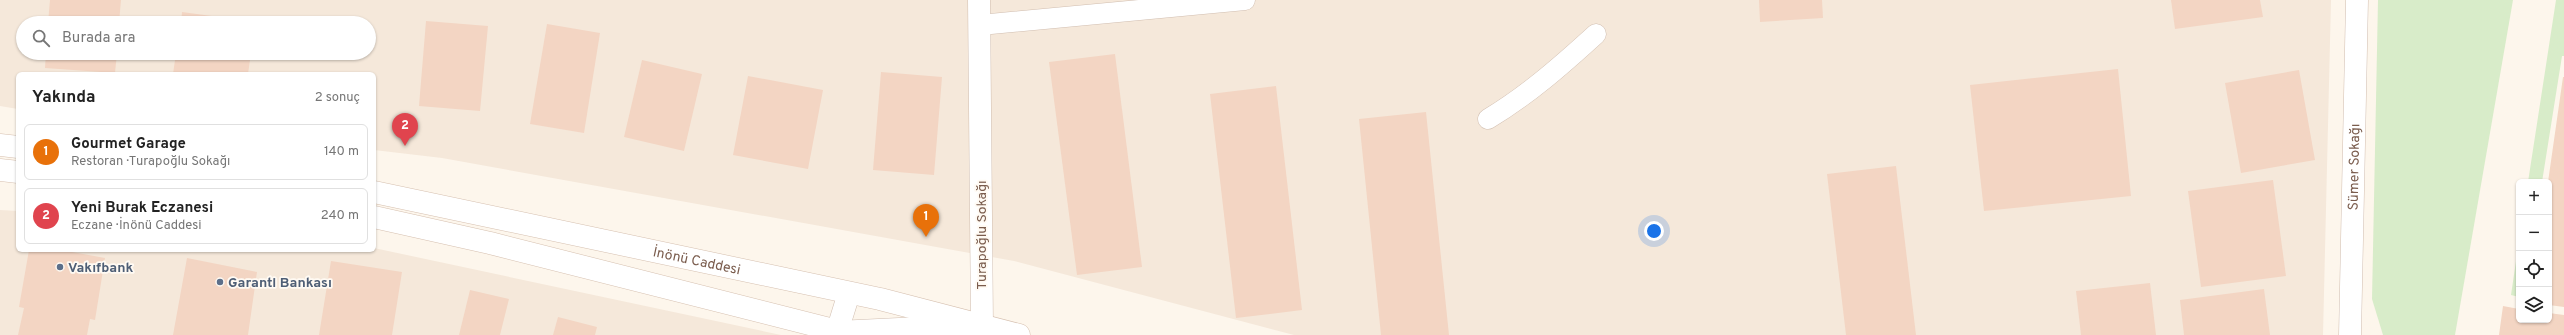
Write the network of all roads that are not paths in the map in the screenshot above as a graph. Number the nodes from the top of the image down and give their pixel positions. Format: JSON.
{"nodes":[{"id":1,"x":979,"y":0,"type":"edge"},
{"id":2,"x":1245,"y":0,"type":"edge"},
{"id":3,"x":2357,"y":0,"type":"edge"},
{"id":4,"x":980,"y":25,"type":"junction"},
{"id":5,"x":1596,"y":34,"type":"dead end"},
{"id":6,"x":1488,"y":119,"type":"dead end"},
{"id":7,"x":0,"y":145,"type":"edge"},
{"id":8,"x":16,"y":146,"type":"edge"},
{"id":9,"x":0,"y":170,"type":"edge"},
{"id":10,"x":16,"y":172,"type":"edge"},
{"id":11,"x":376,"y":192,"type":"edge"},
{"id":12,"x":376,"y":217,"type":"edge"},
{"id":13,"x":849,"y":293,"type":"junction"},
{"id":14,"x":982,"y":325,"type":"junction"},
{"id":15,"x":842,"y":334,"type":"edge"},
{"id":16,"x":1019,"y":335,"type":"edge"},
{"id":17,"x":2350,"y":335,"type":"edge"}],
"edges":[{"from":1,"to":4,"type":"main road","name":"Turapoğlu Sokağı"},
{"from":2,"to":4,"type":"lane"},
{"from":3,"to":17,"type":"main road","name":"Sümer Sokağı"},
{"from":4,"to":14,"type":"main road","name":"Turapoğlu Sokağı"},
{"from":5,"to":6,"type":"lane"},
{"from":7,"to":8,"type":"main road"},
{"from":9,"to":10,"type":"main road"},
{"from":11,"to":13,"type":"main road","name":"İnönü Caddesi"},
{"from":12,"to":15,"type":"main road"},
{"from":13,"to":14,"type":"main road","name":"İnönü Caddesi"},
{"from":13,"to":15,"type":"main road"},
{"from":14,"to":15,"type":"main road"},
{"from":14,"to":16,"type":"main road","name":"İnönü Caddesi"}]}
